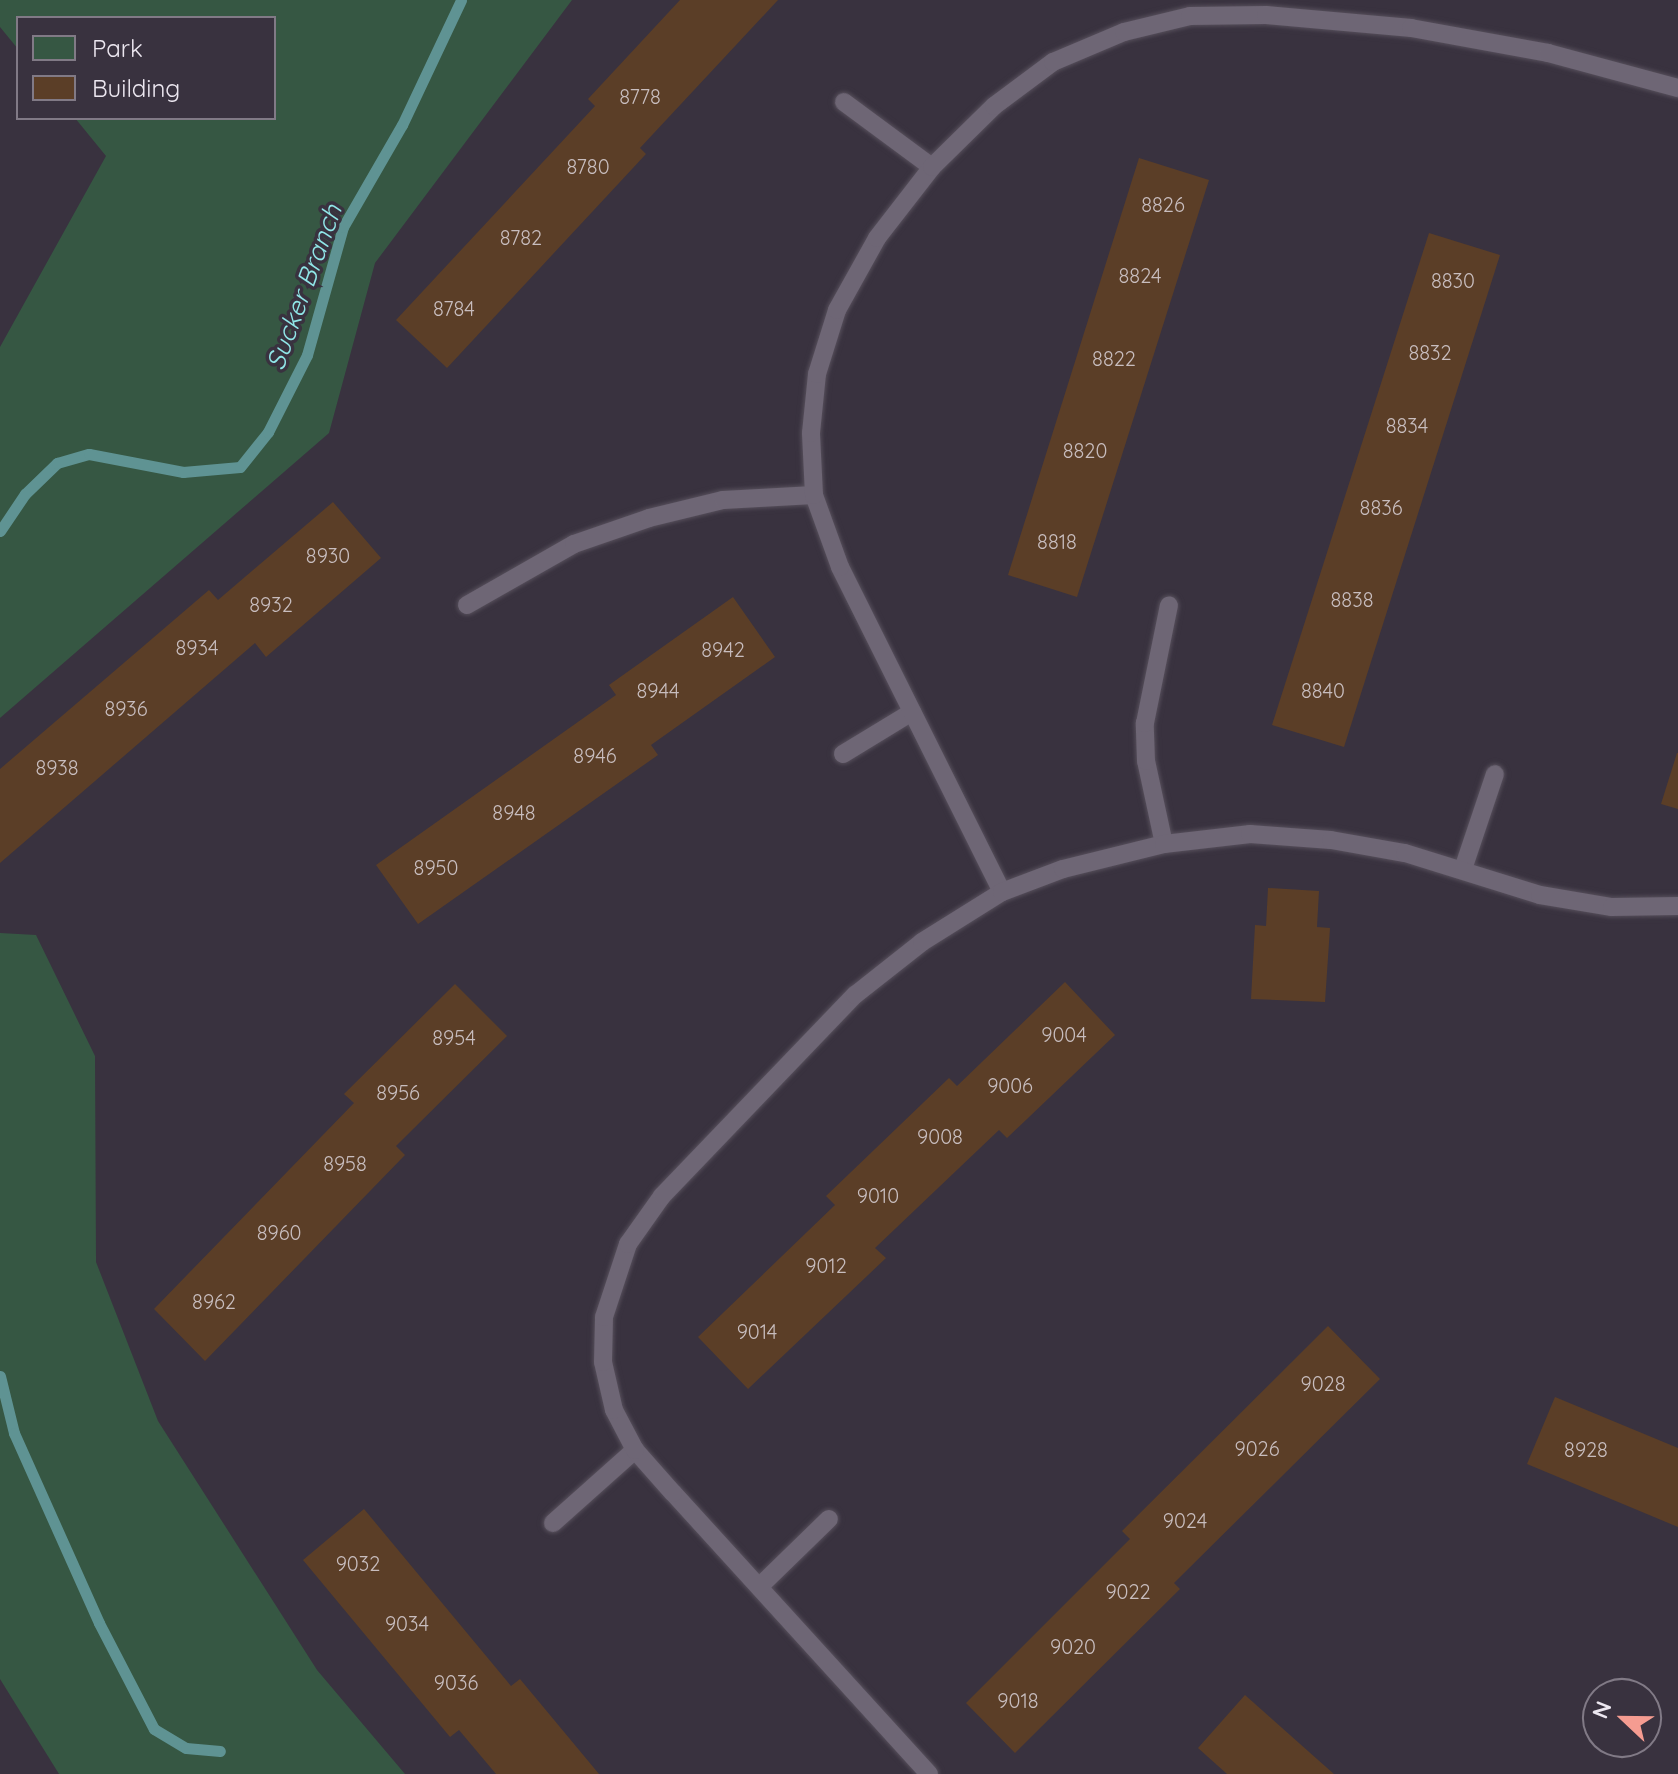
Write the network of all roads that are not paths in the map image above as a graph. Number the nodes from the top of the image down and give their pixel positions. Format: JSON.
{"nodes":[{"id":1,"x":1678,"y":88,"type":"edge"},
{"id":2,"x":844,"y":102,"type":"dead end"},
{"id":3,"x":932,"y":167,"type":"junction"},
{"id":4,"x":814,"y":495,"type":"junction"},
{"id":5,"x":467,"y":605,"type":"dead end"},
{"id":6,"x":1169,"y":605,"type":"dead end"},
{"id":7,"x":912,"y":712,"type":"junction"},
{"id":8,"x":843,"y":754,"type":"dead end"},
{"id":9,"x":1495,"y":774,"type":"dead end"},
{"id":10,"x":1164,"y":844,"type":"junction"},
{"id":11,"x":1463,"y":869,"type":"junction"},
{"id":12,"x":1002,"y":892,"type":"junction"},
{"id":13,"x":1678,"y":906,"type":"edge"},
{"id":14,"x":635,"y":1450,"type":"junction"},
{"id":15,"x":829,"y":1519,"type":"dead end"},
{"id":16,"x":553,"y":1523,"type":"dead end"},
{"id":17,"x":760,"y":1586,"type":"junction"},
{"id":18,"x":929,"y":1774,"type":"edge"}],
"edges":[{"from":1,"to":3,"type":"lane"},
{"from":2,"to":3,"type":"lane"},
{"from":3,"to":4,"type":"lane"},
{"from":4,"to":5,"type":"lane"},
{"from":4,"to":7,"type":"lane"},
{"from":6,"to":10,"type":"lane"},
{"from":7,"to":8,"type":"lane"},
{"from":7,"to":12,"type":"lane"},
{"from":9,"to":11,"type":"lane"},
{"from":10,"to":11,"type":"lane"},
{"from":10,"to":12,"type":"lane"},
{"from":11,"to":13,"type":"lane"},
{"from":12,"to":14,"type":"lane"},
{"from":14,"to":16,"type":"lane"},
{"from":14,"to":17,"type":"lane"},
{"from":15,"to":17,"type":"lane"},
{"from":17,"to":18,"type":"lane"}]}
